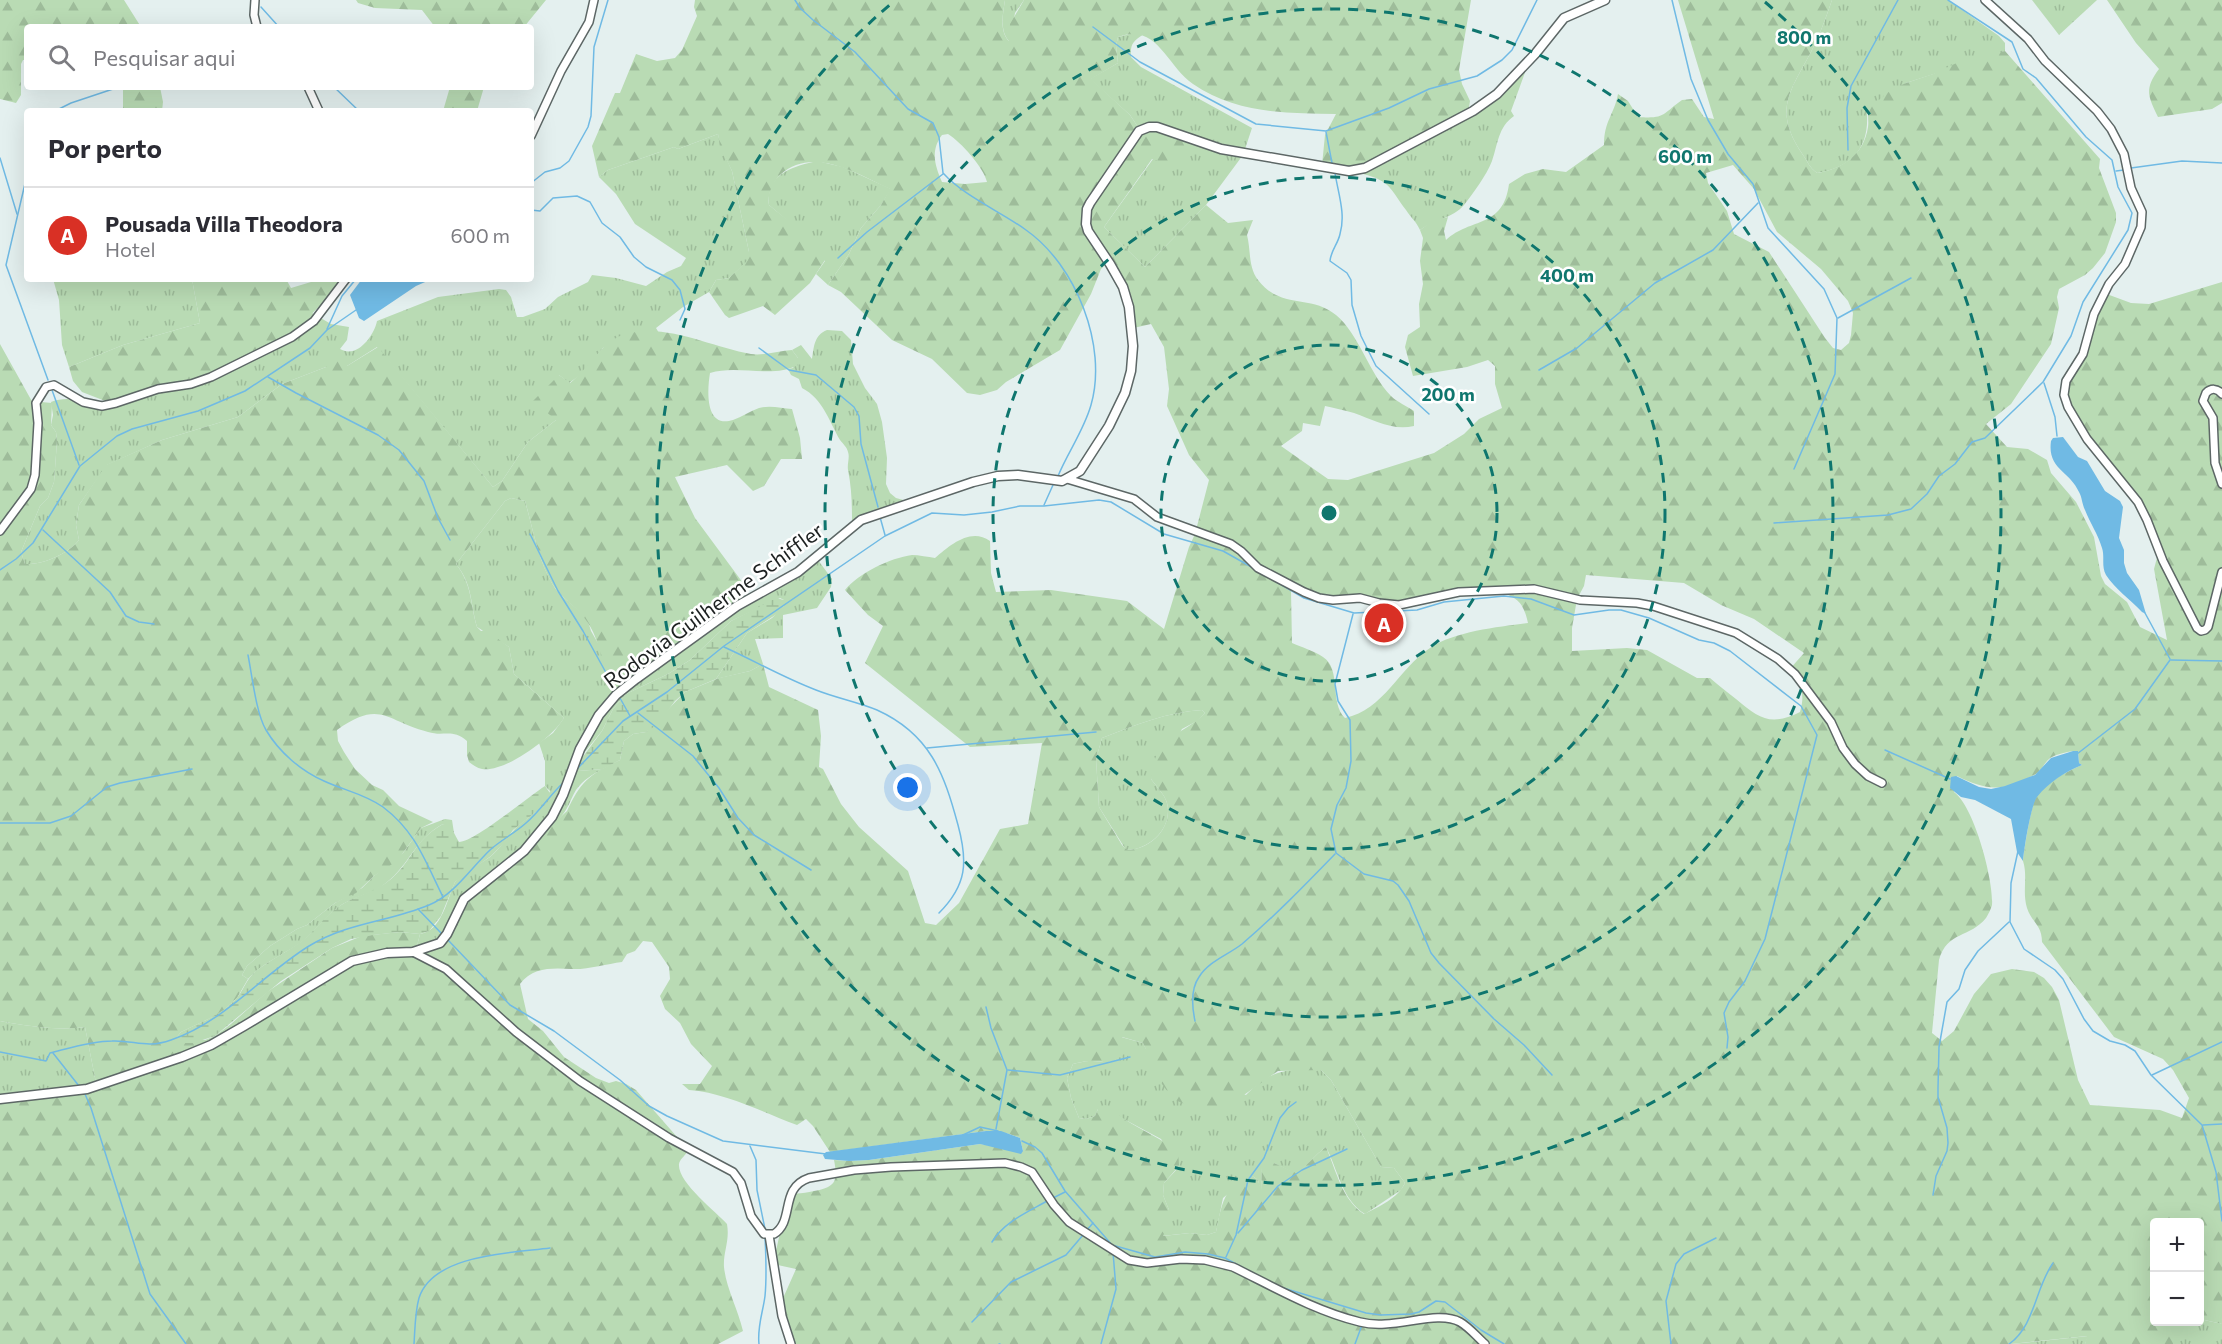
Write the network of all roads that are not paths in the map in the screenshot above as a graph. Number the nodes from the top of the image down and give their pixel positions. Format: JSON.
{"nodes":[{"id":1,"x":255,"y":0,"type":"edge"},
{"id":2,"x":594,"y":0,"type":"edge"},
{"id":3,"x":1605,"y":0,"type":"edge"},
{"id":4,"x":1984,"y":0,"type":"edge"},
{"id":5,"x":256,"y":24,"type":"edge"},
{"id":6,"x":309,"y":90,"type":"edge"},
{"id":7,"x":318,"y":108,"type":"edge"},
{"id":8,"x":534,"y":130,"type":"edge"},
{"id":9,"x":344,"y":282,"type":"edge"},
{"id":10,"x":2222,"y":394,"type":"edge"},
{"id":11,"x":1067,"y":479,"type":"junction"},
{"id":12,"x":2222,"y":484,"type":"edge"},
{"id":13,"x":0,"y":531,"type":"edge"},
{"id":14,"x":2222,"y":573,"type":"edge"},
{"id":15,"x":1882,"y":783,"type":"dead end"},
{"id":16,"x":413,"y":952,"type":"junction"},
{"id":17,"x":0,"y":1099,"type":"edge"},
{"id":18,"x":769,"y":1235,"type":"junction"},
{"id":19,"x":791,"y":1344,"type":"edge"},
{"id":20,"x":1485,"y":1344,"type":"edge"}],
"edges":[{"from":1,"to":5,"type":"street"},
{"from":2,"to":8,"type":"street"},
{"from":3,"to":11,"type":"street"},
{"from":4,"to":14,"type":"street"},
{"from":6,"to":7,"type":"street"},
{"from":9,"to":13,"type":"street"},
{"from":10,"to":12,"type":"street"},
{"from":11,"to":15,"type":"street"},
{"from":11,"to":16,"type":"street","name":"Rodovia Guilherme Schiffler"},
{"from":16,"to":17,"type":"street","name":"Rodovia Guilherme Schiffler"},
{"from":16,"to":18,"type":"street"},
{"from":18,"to":19,"type":"street"},
{"from":18,"to":20,"type":"street"}]}
